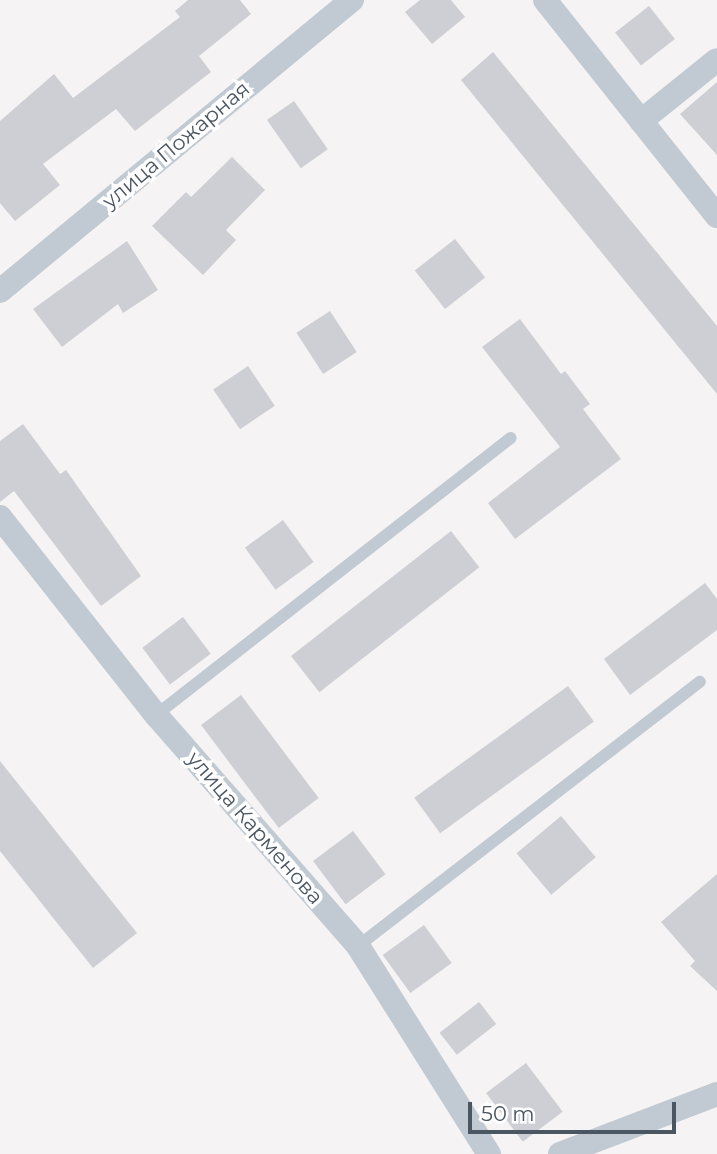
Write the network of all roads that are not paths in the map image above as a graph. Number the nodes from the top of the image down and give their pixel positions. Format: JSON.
{"nodes":[{"id":1,"x":352,"y":0,"type":"edge"},
{"id":2,"x":545,"y":0,"type":"edge"},
{"id":3,"x":717,"y":60,"type":"edge"},
{"id":4,"x":641,"y":121,"type":"junction"},
{"id":5,"x":717,"y":216,"type":"edge"},
{"id":6,"x":0,"y":291,"type":"edge"},
{"id":7,"x":511,"y":438,"type":"dead end"},
{"id":8,"x":3,"y":526,"type":"edge"},
{"id":9,"x":701,"y":682,"type":"dead end"},
{"id":10,"x":156,"y":715,"type":"junction"},
{"id":11,"x":358,"y":946,"type":"junction"},
{"id":12,"x":717,"y":1094,"type":"edge"},
{"id":13,"x":489,"y":1154,"type":"edge"},
{"id":14,"x":561,"y":1154,"type":"edge"}],
"edges":[{"from":1,"to":6,"type":"street","name":"улица Пожарная"},
{"from":2,"to":4,"type":"street"},
{"from":3,"to":4,"type":"street"},
{"from":4,"to":5,"type":"street"},
{"from":7,"to":10,"type":"lane"},
{"from":8,"to":10,"type":"street","name":"улица Карменова"},
{"from":9,"to":11,"type":"lane"},
{"from":10,"to":11,"type":"street","name":"улица Карменова"},
{"from":11,"to":13,"type":"street","name":"улица Карменова"},
{"from":12,"to":14,"type":"street"}]}
